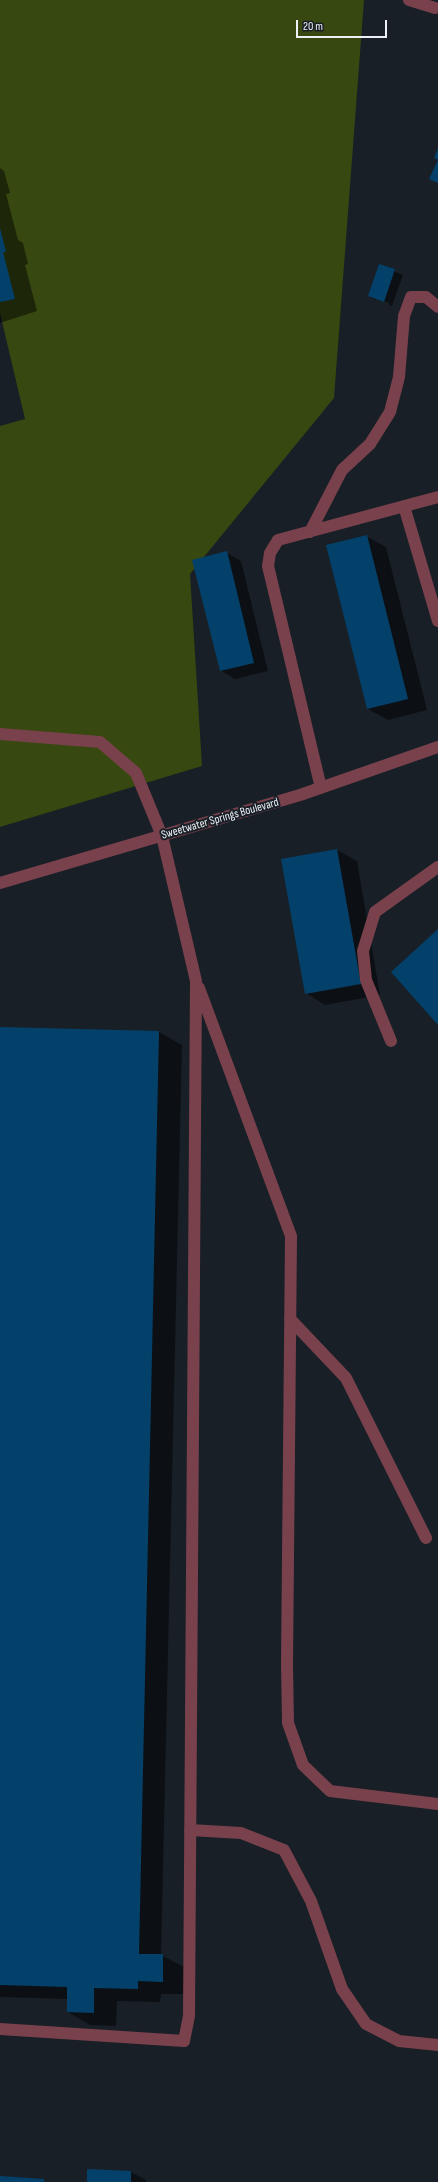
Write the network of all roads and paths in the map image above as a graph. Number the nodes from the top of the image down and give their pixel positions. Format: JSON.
{"nodes":[{"id":1,"x":409,"y":0,"type":"edge"},
{"id":2,"x":437,"y":8,"type":"edge"},
{"id":3,"x":438,"y":307,"type":"edge"},
{"id":4,"x":438,"y":497,"type":"edge"},
{"id":5,"x":404,"y":506,"type":"junction"},
{"id":6,"x":310,"y":532,"type":"junction"},
{"id":7,"x":438,"y":621,"type":"edge"},
{"id":8,"x":0,"y":734,"type":"edge"},
{"id":9,"x":438,"y":747,"type":"edge"},
{"id":10,"x":321,"y":788,"type":"junction"},
{"id":11,"x":162,"y":836,"type":"junction"},
{"id":12,"x":438,"y":867,"type":"edge"},
{"id":13,"x":0,"y":883,"type":"edge"},
{"id":14,"x":196,"y":981,"type":"junction"},
{"id":15,"x":392,"y":1042,"type":"dead end"},
{"id":16,"x":290,"y":1320,"type":"junction"},
{"id":17,"x":426,"y":1538,"type":"dead end"},
{"id":18,"x":438,"y":1804,"type":"edge"},
{"id":19,"x":190,"y":1830,"type":"junction"},
{"id":20,"x":0,"y":2029,"type":"edge"},
{"id":21,"x":438,"y":2045,"type":"edge"}],
"edges":[{"from":1,"to":2,"type":"street"},
{"from":3,"to":6,"type":"street"},
{"from":4,"to":5,"type":"street"},
{"from":5,"to":6,"type":"street"},
{"from":5,"to":7,"type":"street"},
{"from":6,"to":10,"type":"street"},
{"from":8,"to":11,"type":"street"},
{"from":9,"to":10,"type":"street","name":"Sweetwater Springs Boulevard"},
{"from":10,"to":11,"type":"street","name":"Sweetwater Springs Boulevard"},
{"from":11,"to":13,"type":"street","name":"Sweetwater Springs Boulevard"},
{"from":11,"to":14,"type":"street"},
{"from":12,"to":15,"type":"street"},
{"from":14,"to":16,"type":"street"},
{"from":14,"to":19,"type":"street"},
{"from":16,"to":17,"type":"street"},
{"from":16,"to":18,"type":"street"},
{"from":19,"to":20,"type":"street"},
{"from":19,"to":21,"type":"street"}]}
